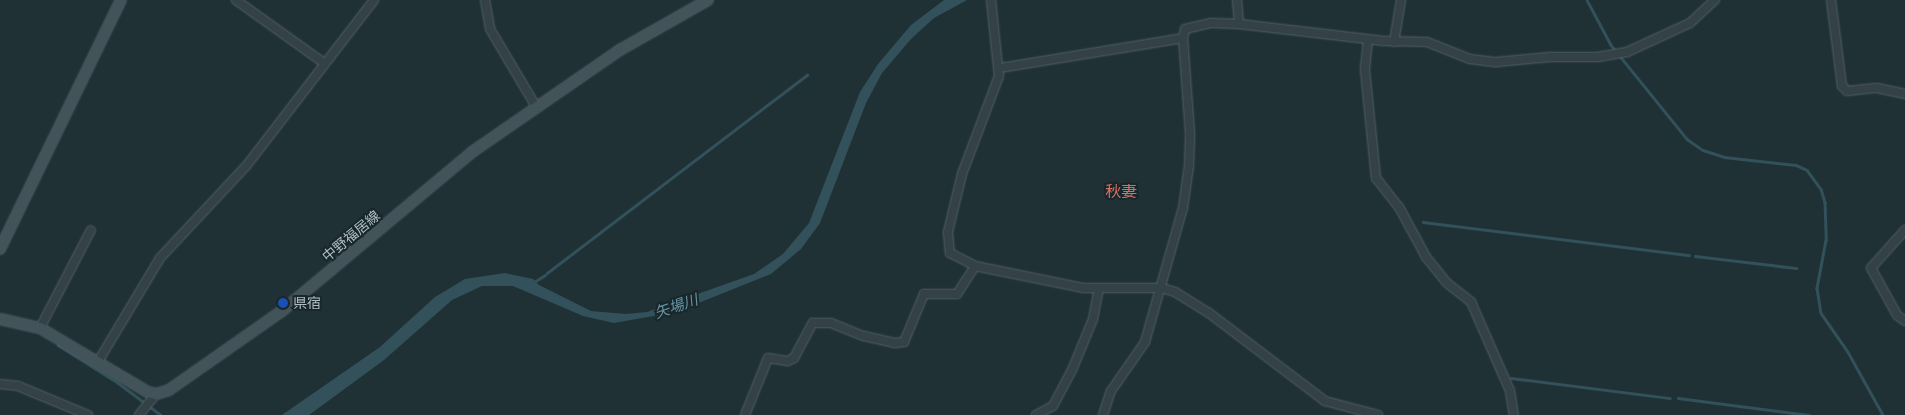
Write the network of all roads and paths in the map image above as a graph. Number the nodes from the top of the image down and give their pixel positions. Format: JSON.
{"nodes":[{"id":1,"x":121,"y":0,"type":"edge"},
{"id":2,"x":236,"y":0,"type":"edge"},
{"id":3,"x":374,"y":0,"type":"edge"},
{"id":4,"x":485,"y":0,"type":"edge"},
{"id":5,"x":708,"y":0,"type":"edge"},
{"id":6,"x":991,"y":0,"type":"edge"},
{"id":7,"x":1237,"y":0,"type":"edge"},
{"id":8,"x":1401,"y":0,"type":"edge"},
{"id":9,"x":1715,"y":0,"type":"edge"},
{"id":10,"x":1831,"y":0,"type":"edge"},
{"id":11,"x":1239,"y":24,"type":"junction"},
{"id":12,"x":1183,"y":38,"type":"junction"},
{"id":13,"x":1368,"y":40,"type":"junction"},
{"id":14,"x":1394,"y":42,"type":"junction"},
{"id":15,"x":324,"y":63,"type":"junction"},
{"id":16,"x":1000,"y":68,"type":"junction"},
{"id":17,"x":1905,"y":94,"type":"edge"},
{"id":18,"x":537,"y":108,"type":"junction"},
{"id":19,"x":91,"y":230,"type":"dead end"},
{"id":20,"x":1905,"y":230,"type":"edge"},
{"id":21,"x":0,"y":249,"type":"edge"},
{"id":22,"x":975,"y":266,"type":"junction"},
{"id":23,"x":1162,"y":288,"type":"junction"},
{"id":24,"x":1099,"y":289,"type":"junction"},
{"id":25,"x":0,"y":319,"type":"edge"},
{"id":26,"x":1905,"y":321,"type":"edge"},
{"id":27,"x":40,"y":328,"type":"junction"},
{"id":28,"x":99,"y":360,"type":"junction"},
{"id":29,"x":0,"y":384,"type":"edge"},
{"id":30,"x":156,"y":394,"type":"junction"},
{"id":31,"x":71,"y":412,"type":"edge"},
{"id":32,"x":88,"y":415,"type":"edge"},
{"id":33,"x":139,"y":415,"type":"edge"},
{"id":34,"x":745,"y":415,"type":"edge"},
{"id":35,"x":1036,"y":415,"type":"edge"},
{"id":36,"x":1103,"y":415,"type":"edge"},
{"id":37,"x":1378,"y":415,"type":"edge"},
{"id":38,"x":1514,"y":415,"type":"edge"}],
"edges":[{"from":1,"to":21,"type":"main road"},
{"from":2,"to":15,"type":"street"},
{"from":3,"to":15,"type":"street"},
{"from":4,"to":18,"type":"street"},
{"from":5,"to":18,"type":"main road","name":"中野福居線"},
{"from":6,"to":16,"type":"street"},
{"from":7,"to":11,"type":"street"},
{"from":8,"to":14,"type":"street"},
{"from":9,"to":14,"type":"street"},
{"from":10,"to":17,"type":"street"},
{"from":11,"to":12,"type":"street"},
{"from":11,"to":13,"type":"street"},
{"from":12,"to":16,"type":"street"},
{"from":12,"to":23,"type":"street"},
{"from":13,"to":14,"type":"street"},
{"from":13,"to":38,"type":"street"},
{"from":15,"to":28,"type":"street"},
{"from":16,"to":22,"type":"street"},
{"from":18,"to":30,"type":"main road","name":"中野福居線"},
{"from":19,"to":27,"type":"street"},
{"from":20,"to":26,"type":"street"},
{"from":22,"to":24,"type":"street"},
{"from":22,"to":34,"type":"street"},
{"from":23,"to":24,"type":"street"},
{"from":23,"to":36,"type":"street"},
{"from":23,"to":37,"type":"street"},
{"from":24,"to":35,"type":"street"},
{"from":25,"to":27,"type":"main road"},
{"from":27,"to":28,"type":"main road"},
{"from":28,"to":30,"type":"main road"},
{"from":29,"to":31,"type":"street"},
{"from":30,"to":33,"type":"street"},
{"from":31,"to":32,"type":"street"}]}
